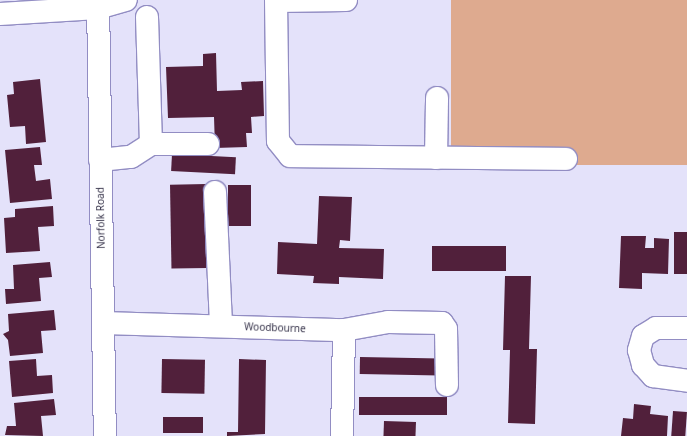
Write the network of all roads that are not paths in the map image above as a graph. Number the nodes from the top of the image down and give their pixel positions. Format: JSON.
{"nodes":[{"id":1,"x":126,"y":0,"type":"edge"},
{"id":2,"x":346,"y":0,"type":"edge"},
{"id":3,"x":276,"y":1,"type":"edge"},
{"id":4,"x":98,"y":4,"type":"edge"},
{"id":5,"x":0,"y":14,"type":"edge"},
{"id":6,"x":147,"y":17,"type":"dead end"},
{"id":7,"x":437,"y":98,"type":"dead end"},
{"id":8,"x":151,"y":144,"type":"junction"},
{"id":9,"x":208,"y":144,"type":"dead end"},
{"id":10,"x":436,"y":158,"type":"junction"},
{"id":11,"x":566,"y":159,"type":"dead end"},
{"id":12,"x":100,"y":160,"type":"junction"},
{"id":13,"x":215,"y":192,"type":"dead end"},
{"id":14,"x":103,"y":323,"type":"junction"},
{"id":15,"x":222,"y":326,"type":"junction"},
{"id":16,"x":687,"y":328,"type":"edge"},
{"id":17,"x":344,"y":330,"type":"junction"},
{"id":18,"x":687,"y":381,"type":"edge"},
{"id":19,"x":447,"y":385,"type":"dead end"},
{"id":20,"x":105,"y":436,"type":"edge"},
{"id":21,"x":342,"y":436,"type":"edge"}],
"edges":[{"from":1,"to":4,"type":"street"},
{"from":2,"to":3,"type":"street"},
{"from":3,"to":10,"type":"street"},
{"from":4,"to":5,"type":"street"},
{"from":4,"to":12,"type":"street","name":"Norfolk Road"},
{"from":6,"to":8,"type":"street"},
{"from":7,"to":10,"type":"street"},
{"from":8,"to":9,"type":"street"},
{"from":8,"to":12,"type":"street"},
{"from":10,"to":11,"type":"street"},
{"from":12,"to":14,"type":"street","name":"Norfolk Road"},
{"from":13,"to":15,"type":"street"},
{"from":14,"to":15,"type":"street","name":"Woodbourne"},
{"from":14,"to":20,"type":"street","name":"Norfolk Road"},
{"from":15,"to":17,"type":"street","name":"Woodbourne"},
{"from":16,"to":18,"type":"street"},
{"from":17,"to":19,"type":"street","name":"Woodbourne"},
{"from":17,"to":21,"type":"street"}]}
